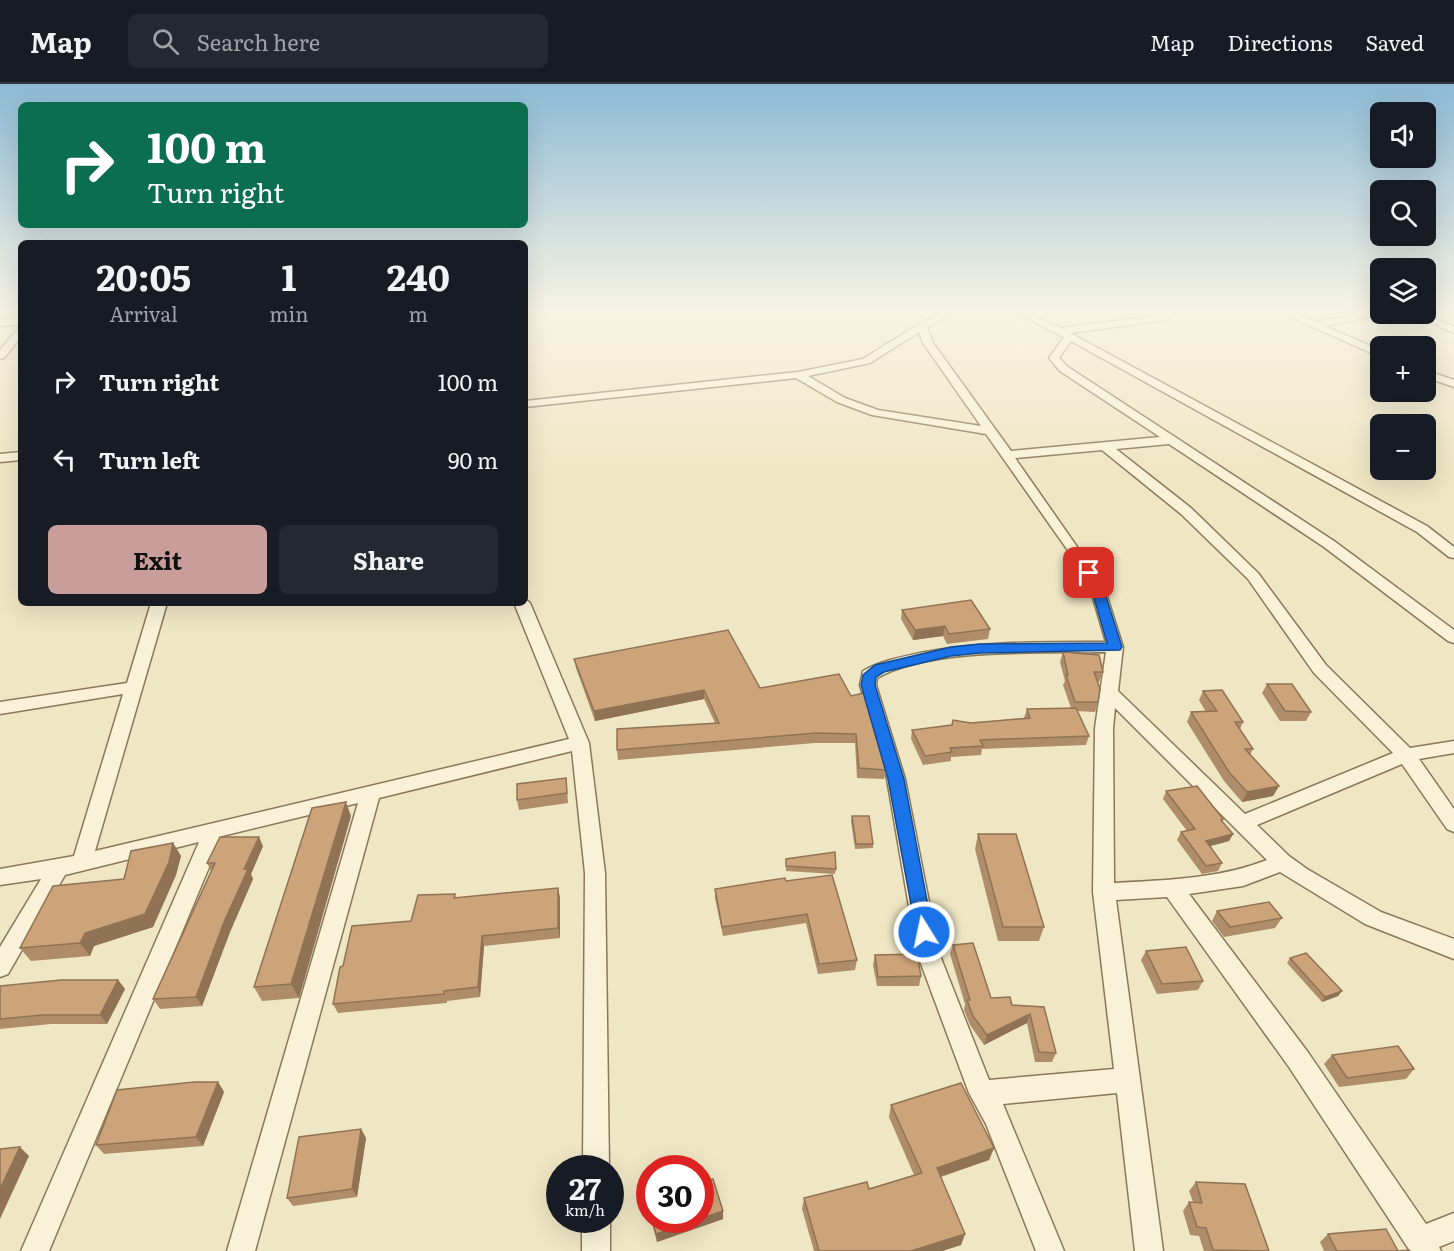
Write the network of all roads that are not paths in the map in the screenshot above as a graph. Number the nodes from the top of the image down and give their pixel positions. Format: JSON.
{"nodes":[{"id":1,"x":835,"y":367,"type":"edge"},
{"id":2,"x":948,"y":367,"type":"edge"},
{"id":3,"x":1062,"y":367,"type":"edge"},
{"id":4,"x":1128,"y":367,"type":"edge"},
{"id":5,"x":798,"y":375,"type":"junction"},
{"id":6,"x":1436,"y":377,"type":"edge"},
{"id":7,"x":1454,"y":384,"type":"edge"},
{"id":8,"x":528,"y":404,"type":"edge"},
{"id":9,"x":991,"y":431,"type":"junction"},
{"id":10,"x":1171,"y":440,"type":"junction"},
{"id":11,"x":1105,"y":446,"type":"junction"},
{"id":12,"x":1007,"y":455,"type":"junction"},
{"id":13,"x":18,"y":456,"type":"edge"},
{"id":14,"x":0,"y":458,"type":"edge"},
{"id":15,"x":1454,"y":554,"type":"edge"},
{"id":16,"x":158,"y":606,"type":"edge"},
{"id":17,"x":523,"y":606,"type":"edge"},
{"id":18,"x":1454,"y":639,"type":"edge"},
{"id":19,"x":1115,"y":647,"type":"junction"},
{"id":20,"x":134,"y":687,"type":"junction"},
{"id":21,"x":1110,"y":694,"type":"junction"},
{"id":22,"x":0,"y":708,"type":"edge"},
{"id":23,"x":580,"y":743,"type":"junction"},
{"id":24,"x":1454,"y":747,"type":"edge"},
{"id":25,"x":1406,"y":755,"type":"junction"},
{"id":26,"x":371,"y":794,"type":"junction"},
{"id":27,"x":1242,"y":823,"type":"junction"},
{"id":28,"x":1454,"y":824,"type":"edge"},
{"id":29,"x":214,"y":831,"type":"junction"},
{"id":30,"x":82,"y":862,"type":"junction"},
{"id":31,"x":1282,"y":862,"type":"junction"},
{"id":32,"x":58,"y":868,"type":"junction"},
{"id":33,"x":0,"y":877,"type":"edge"},
{"id":34,"x":1172,"y":888,"type":"junction"},
{"id":35,"x":1104,"y":892,"type":"junction"},
{"id":36,"x":1454,"y":949,"type":"edge"},
{"id":37,"x":0,"y":966,"type":"edge"},
{"id":38,"x":1128,"y":1080,"type":"junction"},
{"id":39,"x":982,"y":1093,"type":"junction"},
{"id":40,"x":596,"y":1155,"type":"edge"},
{"id":41,"x":1454,"y":1227,"type":"edge"},
{"id":42,"x":596,"y":1233,"type":"edge"},
{"id":43,"x":1424,"y":1245,"type":"edge"},
{"id":44,"x":34,"y":1251,"type":"edge"},
{"id":45,"x":241,"y":1251,"type":"edge"},
{"id":46,"x":596,"y":1251,"type":"edge"},
{"id":47,"x":1050,"y":1251,"type":"edge"},
{"id":48,"x":1149,"y":1251,"type":"edge"}],
"edges":[{"from":1,"to":5,"type":"street"},
{"from":2,"to":9,"type":"street"},
{"from":3,"to":10,"type":"street"},
{"from":4,"to":15,"type":"street"},
{"from":5,"to":8,"type":"street"},
{"from":5,"to":9,"type":"street"},
{"from":6,"to":7,"type":"street"},
{"from":9,"to":12,"type":"street"},
{"from":10,"to":11,"type":"street"},
{"from":10,"to":18,"type":"street"},
{"from":11,"to":12,"type":"street"},
{"from":11,"to":25,"type":"street"},
{"from":12,"to":19,"type":"street"},
{"from":13,"to":14,"type":"street"},
{"from":16,"to":20,"type":"street"},
{"from":17,"to":23,"type":"street"},
{"from":19,"to":21,"type":"street"},
{"from":19,"to":39,"type":"street"},
{"from":20,"to":22,"type":"street"},
{"from":20,"to":30,"type":"street"},
{"from":21,"to":27,"type":"street"},
{"from":21,"to":35,"type":"street"},
{"from":23,"to":26,"type":"street"},
{"from":23,"to":40,"type":"street"},
{"from":24,"to":25,"type":"street"},
{"from":25,"to":27,"type":"street"},
{"from":25,"to":28,"type":"street"},
{"from":26,"to":29,"type":"street"},
{"from":26,"to":45,"type":"street"},
{"from":27,"to":31,"type":"street"},
{"from":29,"to":30,"type":"street"},
{"from":29,"to":44,"type":"street"},
{"from":30,"to":32,"type":"street"},
{"from":31,"to":34,"type":"street"},
{"from":31,"to":36,"type":"street"},
{"from":32,"to":33,"type":"street"},
{"from":32,"to":37,"type":"street"},
{"from":34,"to":35,"type":"street"},
{"from":34,"to":43,"type":"street"},
{"from":35,"to":38,"type":"street"},
{"from":38,"to":39,"type":"street"},
{"from":38,"to":48,"type":"street"},
{"from":39,"to":47,"type":"street"},
{"from":41,"to":43,"type":"street"},
{"from":42,"to":46,"type":"street"}]}
